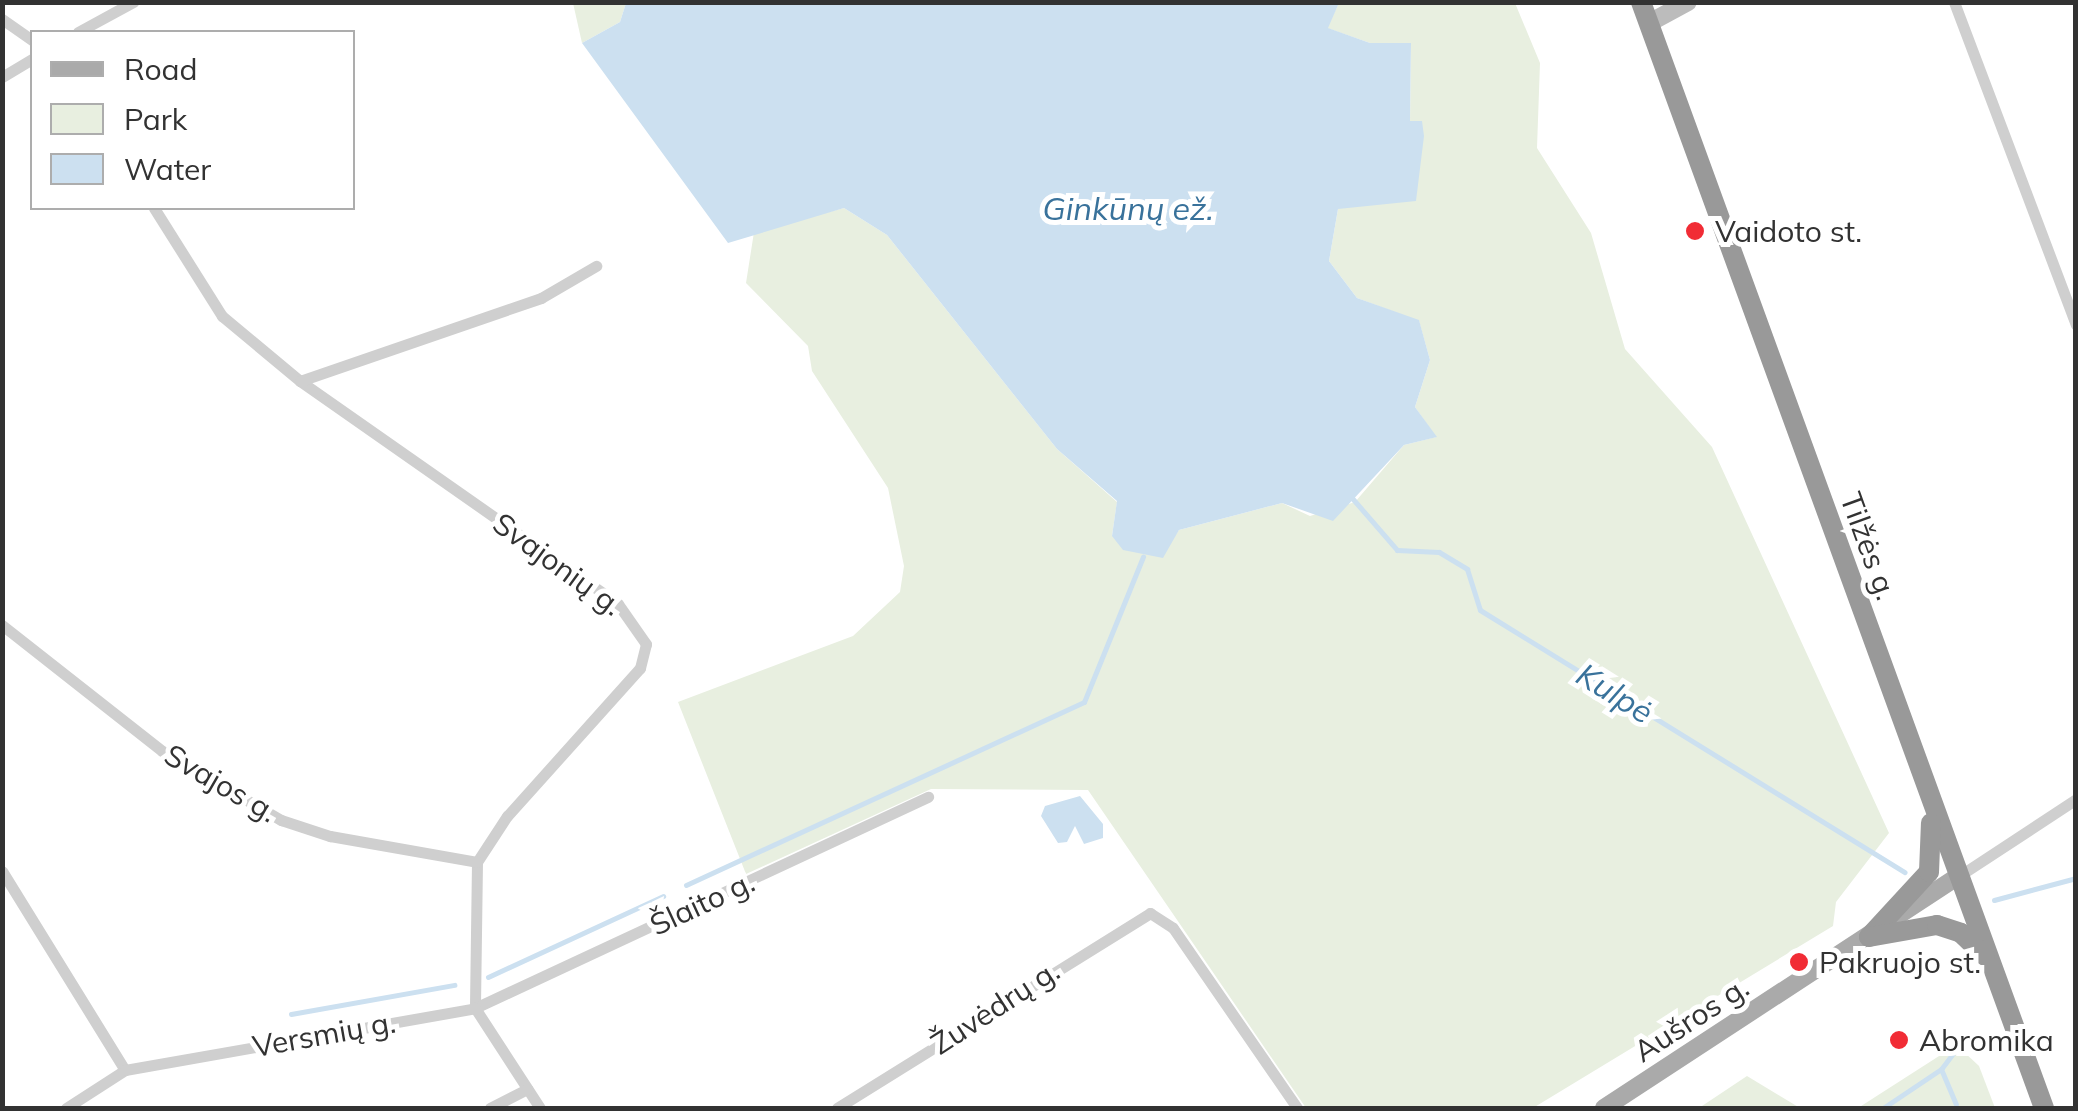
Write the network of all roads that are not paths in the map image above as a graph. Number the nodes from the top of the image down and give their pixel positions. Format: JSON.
{"nodes":[{"id":1,"x":133,"y":2,"type":"edge"},
{"id":2,"x":1641,"y":2,"type":"edge"},
{"id":3,"x":1688,"y":2,"type":"edge"},
{"id":4,"x":1954,"y":2,"type":"edge"},
{"id":5,"x":2,"y":19,"type":"edge"},
{"id":6,"x":1648,"y":23,"type":"junction"},
{"id":7,"x":82,"y":30,"type":"edge"},
{"id":8,"x":30,"y":39,"type":"edge"},
{"id":9,"x":30,"y":59,"type":"edge"},
{"id":10,"x":2,"y":77,"type":"edge"},
{"id":11,"x":155,"y":210,"type":"edge"},
{"id":12,"x":596,"y":266,"type":"dead end"},
{"id":13,"x":2076,"y":325,"type":"edge"},
{"id":14,"x":300,"y":381,"type":"junction"},
{"id":15,"x":2,"y":625,"type":"edge"},
{"id":16,"x":928,"y":797,"type":"dead end"},
{"id":17,"x":2076,"y":799,"type":"edge"},
{"id":18,"x":1931,"y":806,"type":"junction"},
{"id":19,"x":477,"y":862,"type":"junction"},
{"id":20,"x":2,"y":871,"type":"edge"},
{"id":21,"x":1959,"y":876,"type":"junction"},
{"id":22,"x":1869,"y":937,"type":"junction"},
{"id":23,"x":1989,"y":960,"type":"junction"},
{"id":24,"x":476,"y":1008,"type":"junction"},
{"id":25,"x":125,"y":1070,"type":"junction"},
{"id":26,"x":527,"y":1088,"type":"junction"},
{"id":27,"x":66,"y":1108,"type":"edge"},
{"id":28,"x":490,"y":1108,"type":"edge"},
{"id":29,"x":540,"y":1108,"type":"edge"},
{"id":30,"x":838,"y":1108,"type":"edge"},
{"id":31,"x":1298,"y":1108,"type":"edge"},
{"id":32,"x":1604,"y":1108,"type":"edge"},
{"id":33,"x":2044,"y":1108,"type":"edge"}],
"edges":[{"from":1,"to":7,"type":"street"},
{"from":2,"to":6,"type":"highway","name":"Tilžės g."},
{"from":3,"to":6,"type":"main road"},
{"from":4,"to":13,"type":"street"},
{"from":5,"to":8,"type":"street"},
{"from":6,"to":18,"type":"highway","name":"Tilžės g."},
{"from":9,"to":10,"type":"street"},
{"from":11,"to":14,"type":"street","name":"Svajonių g."},
{"from":12,"to":14,"type":"street"},
{"from":14,"to":19,"type":"street","name":"Svajonių g."},
{"from":15,"to":19,"type":"street","name":"Svajos g."},
{"from":16,"to":24,"type":"street","name":"Šlaito g."},
{"from":17,"to":21,"type":"street"},
{"from":18,"to":21,"type":"highway","name":"Tilžės g."},
{"from":18,"to":22,"type":"highway"},
{"from":19,"to":24,"type":"street"},
{"from":20,"to":25,"type":"street"},
{"from":21,"to":22,"type":"main road","name":"Aušros g."},
{"from":21,"to":23,"type":"highway","name":"Tilžės g."},
{"from":22,"to":23,"type":"highway"},
{"from":22,"to":32,"type":"main road","name":"Aušros g."},
{"from":23,"to":33,"type":"highway","name":"Tilžės g."},
{"from":24,"to":25,"type":"street","name":"Versmių g."},
{"from":24,"to":26,"type":"street"},
{"from":25,"to":27,"type":"street","name":"Versmių g."},
{"from":26,"to":28,"type":"street"},
{"from":26,"to":29,"type":"street"},
{"from":30,"to":31,"type":"street","name":"Žuvėdrų g."}]}
